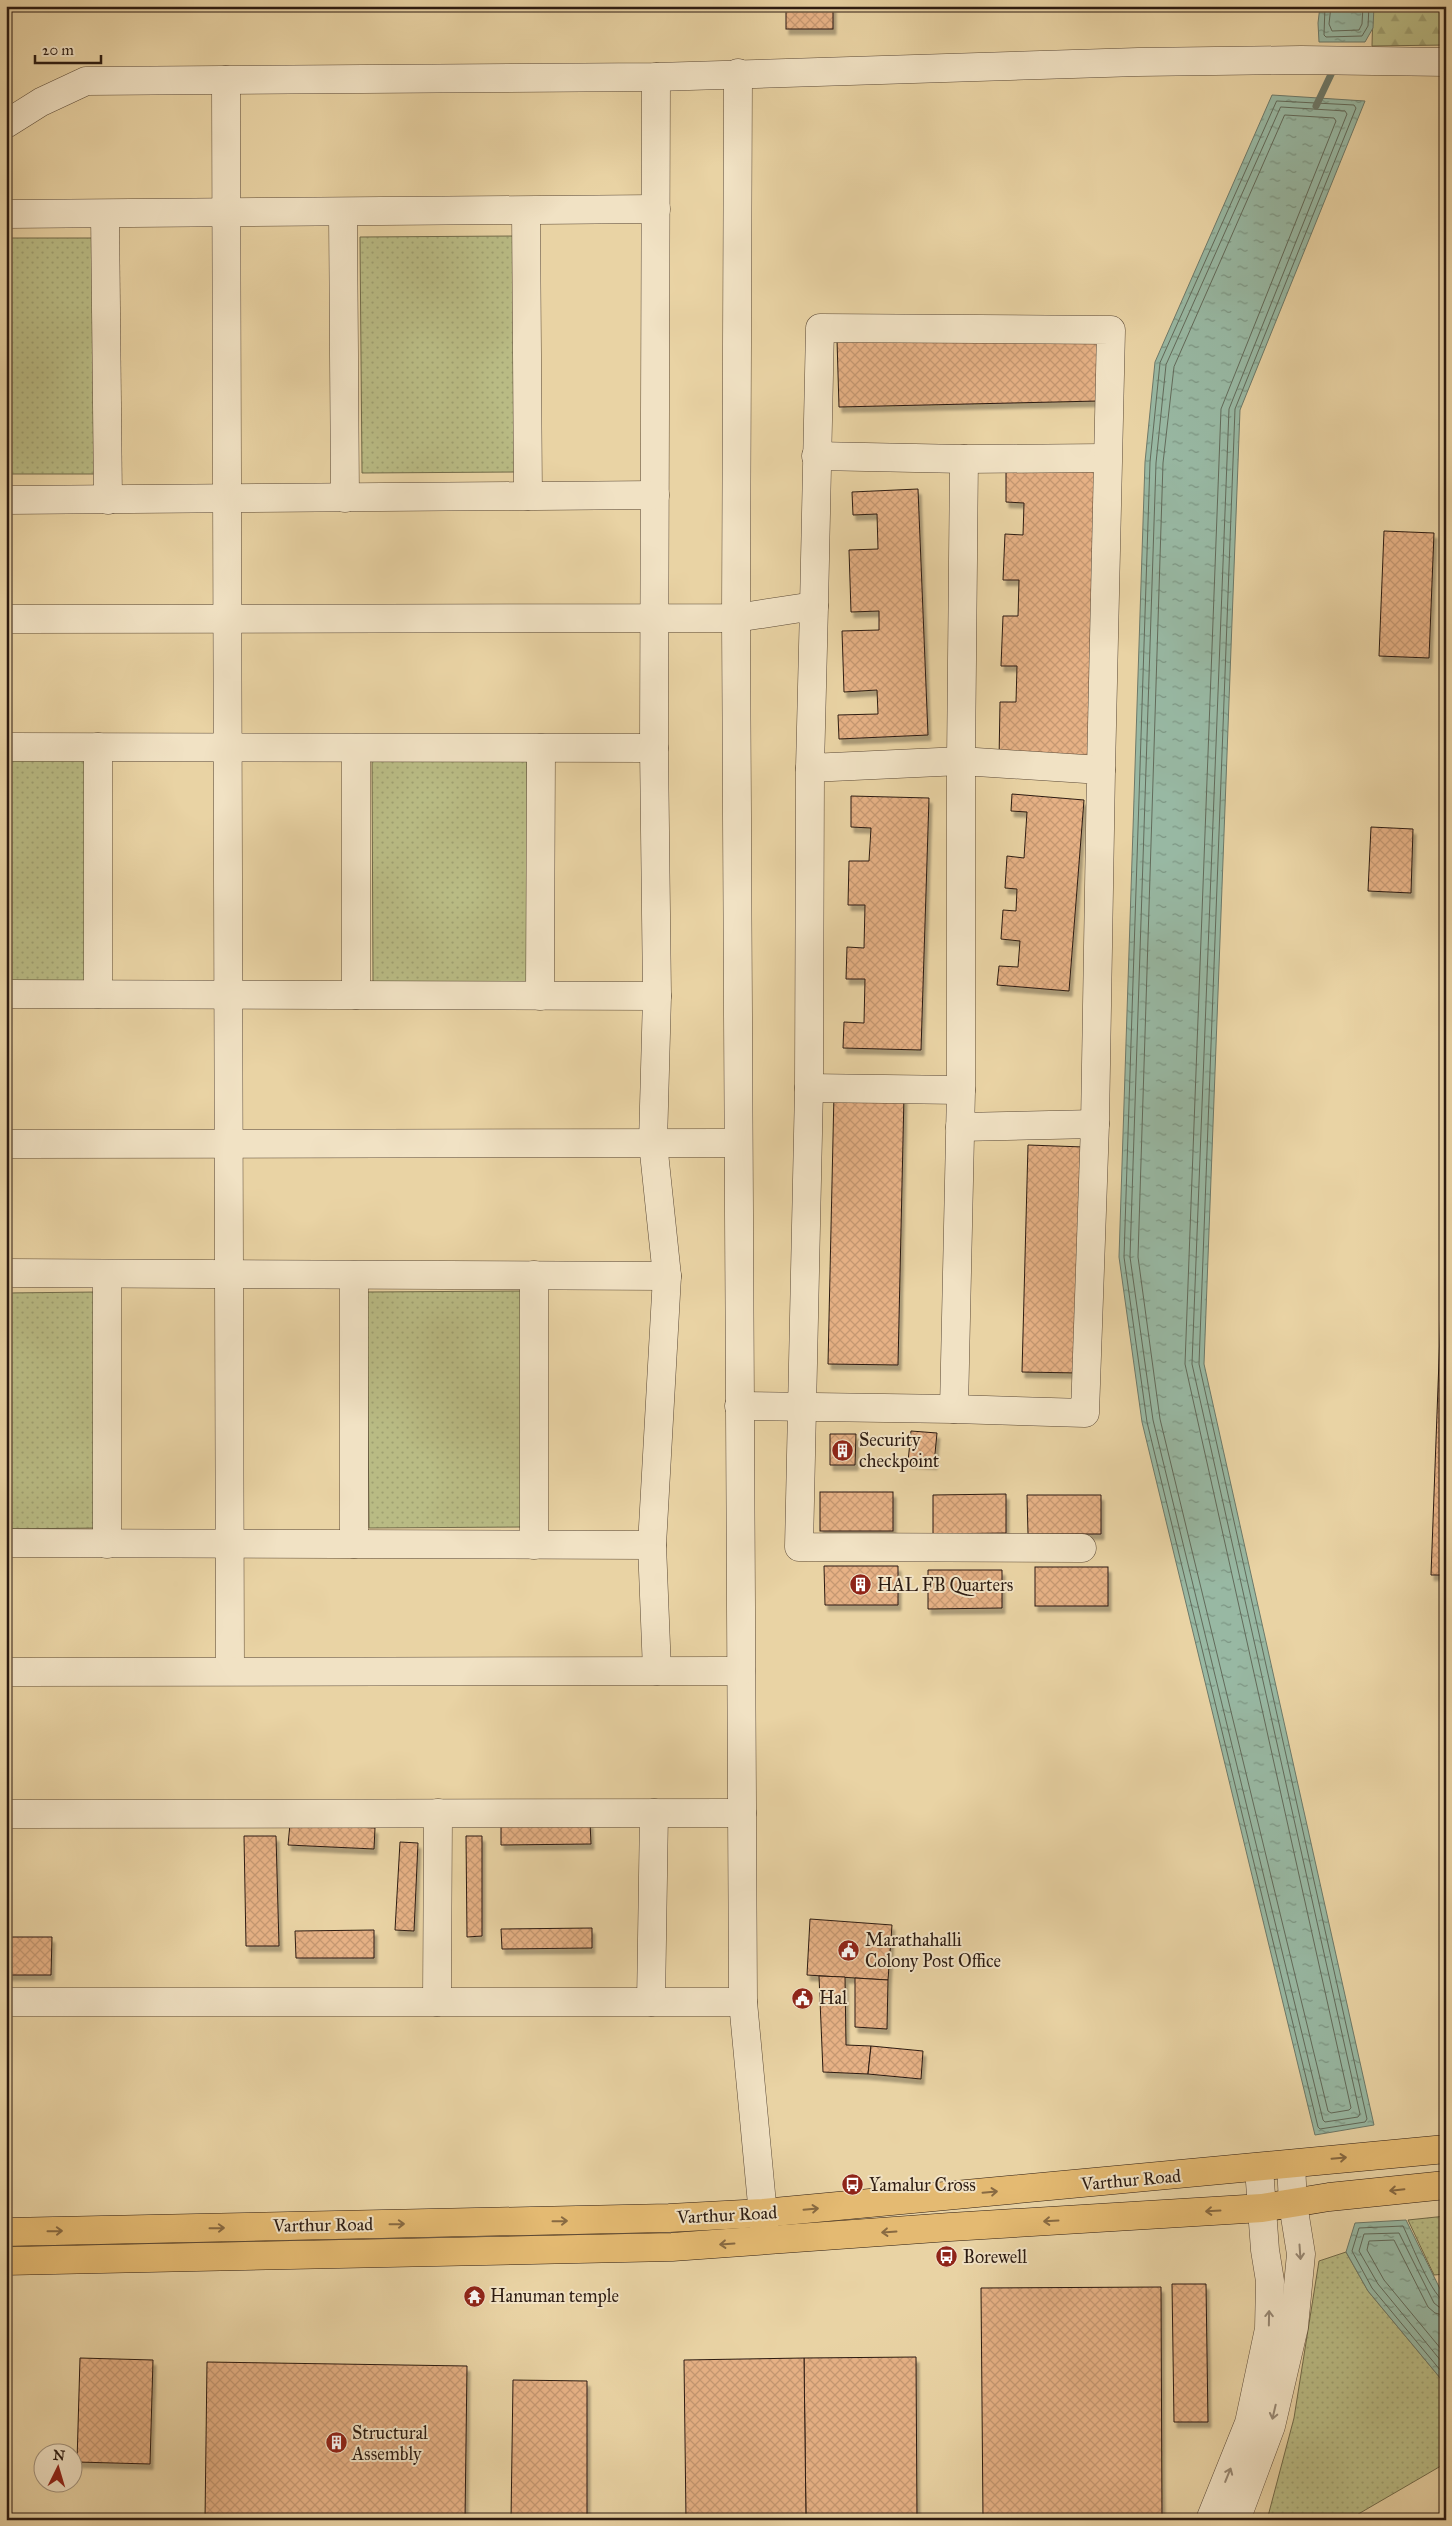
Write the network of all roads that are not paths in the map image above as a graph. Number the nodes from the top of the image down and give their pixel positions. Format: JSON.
{"nodes":[{"id":1,"x":1446,"y":62,"type":"edge"},
{"id":2,"x":738,"y":73,"type":"junction"},
{"id":3,"x":656,"y":77,"type":"junction"},
{"id":4,"x":226,"y":80,"type":"junction"},
{"id":5,"x":6,"y":124,"type":"edge"},
{"id":6,"x":656,"y":209,"type":"junction"},
{"id":7,"x":526,"y":211,"type":"junction"},
{"id":8,"x":343,"y":212,"type":"junction"},
{"id":9,"x":226,"y":213,"type":"junction"},
{"id":10,"x":6,"y":214,"type":"edge"},
{"id":11,"x":105,"y":214,"type":"junction"},
{"id":12,"x":816,"y":456,"type":"junction"},
{"id":13,"x":1106,"y":458,"type":"junction"},
{"id":14,"x":964,"y":459,"type":"junction"},
{"id":15,"x":655,"y":495,"type":"junction"},
{"id":16,"x":528,"y":496,"type":"junction"},
{"id":17,"x":227,"y":498,"type":"junction"},
{"id":18,"x":345,"y":498,"type":"junction"},
{"id":19,"x":6,"y":500,"type":"edge"},
{"id":20,"x":108,"y":500,"type":"junction"},
{"id":21,"x":814,"y":606,"type":"junction"},
{"id":22,"x":655,"y":618,"type":"junction"},
{"id":23,"x":736,"y":618,"type":"junction"},
{"id":24,"x":6,"y":619,"type":"edge"},
{"id":25,"x":227,"y":619,"type":"junction"},
{"id":26,"x":6,"y":746,"type":"edge"},
{"id":27,"x":98,"y":747,"type":"junction"},
{"id":28,"x":227,"y":747,"type":"junction"},
{"id":29,"x":356,"y":748,"type":"junction"},
{"id":30,"x":541,"y":748,"type":"junction"},
{"id":31,"x":654,"y":748,"type":"junction"},
{"id":32,"x":961,"y":762,"type":"junction"},
{"id":33,"x":810,"y":768,"type":"junction"},
{"id":34,"x":1101,"y":770,"type":"junction"},
{"id":35,"x":6,"y":994,"type":"edge"},
{"id":36,"x":98,"y":994,"type":"junction"},
{"id":37,"x":228,"y":995,"type":"junction"},
{"id":38,"x":356,"y":995,"type":"junction"},
{"id":39,"x":540,"y":996,"type":"junction"},
{"id":40,"x":657,"y":996,"type":"junction"},
{"id":41,"x":809,"y":1088,"type":"junction"},
{"id":42,"x":961,"y":1090,"type":"junction"},
{"id":43,"x":1095,"y":1124,"type":"junction"},
{"id":44,"x":960,"y":1127,"type":"junction"},
{"id":45,"x":653,"y":1143,"type":"junction"},
{"id":46,"x":738,"y":1143,"type":"junction"},
{"id":47,"x":6,"y":1144,"type":"edge"},
{"id":48,"x":228,"y":1144,"type":"junction"},
{"id":49,"x":6,"y":1273,"type":"edge"},
{"id":50,"x":107,"y":1274,"type":"junction"},
{"id":51,"x":228,"y":1274,"type":"junction"},
{"id":52,"x":354,"y":1274,"type":"junction"},
{"id":53,"x":534,"y":1275,"type":"junction"},
{"id":54,"x":667,"y":1276,"type":"junction"},
{"id":55,"x":739,"y":1406,"type":"junction"},
{"id":56,"x":801,"y":1407,"type":"junction"},
{"id":57,"x":954,"y":1408,"type":"junction"},
{"id":58,"x":6,"y":1543,"type":"edge"},
{"id":59,"x":107,"y":1544,"type":"junction"},
{"id":60,"x":229,"y":1544,"type":"junction"},
{"id":61,"x":354,"y":1544,"type":"junction"},
{"id":62,"x":534,"y":1545,"type":"junction"},
{"id":63,"x":652,"y":1545,"type":"junction"},
{"id":64,"x":1082,"y":1548,"type":"dead end"},
{"id":65,"x":230,"y":1671,"type":"junction"},
{"id":66,"x":657,"y":1671,"type":"junction"},
{"id":67,"x":741,"y":1671,"type":"junction"},
{"id":68,"x":6,"y":1672,"type":"edge"},
{"id":69,"x":438,"y":1813,"type":"junction"},
{"id":70,"x":654,"y":1813,"type":"junction"},
{"id":71,"x":742,"y":1813,"type":"junction"},
{"id":72,"x":6,"y":1814,"type":"edge"},
{"id":73,"x":6,"y":2002,"type":"edge"},
{"id":74,"x":437,"y":2002,"type":"junction"},
{"id":75,"x":651,"y":2002,"type":"junction"},
{"id":76,"x":743,"y":2002,"type":"junction"},
{"id":77,"x":1446,"y":2149,"type":"edge"},
{"id":78,"x":1291,"y":2164,"type":"junction"},
{"id":79,"x":1259,"y":2168,"type":"junction"},
{"id":80,"x":1446,"y":2185,"type":"edge"},
{"id":81,"x":1293,"y":2204,"type":"junction"},
{"id":82,"x":1262,"y":2208,"type":"junction"},
{"id":83,"x":763,"y":2214,"type":"junction"},
{"id":84,"x":6,"y":2232,"type":"edge"},
{"id":85,"x":765,"y":2241,"type":"junction"},
{"id":86,"x":6,"y":2261,"type":"edge"},
{"id":87,"x":1210,"y":2520,"type":"edge"},
{"id":88,"x":1236,"y":2520,"type":"edge"}],
"edges":[{"from":1,"to":2,"type":"street"},
{"from":2,"to":3,"type":"street"},
{"from":2,"to":23,"type":"street"},
{"from":3,"to":4,"type":"street"},
{"from":3,"to":6,"type":"street"},
{"from":4,"to":5,"type":"street"},
{"from":4,"to":9,"type":"street"},
{"from":6,"to":7,"type":"street"},
{"from":6,"to":15,"type":"street"},
{"from":7,"to":8,"type":"street"},
{"from":7,"to":16,"type":"street"},
{"from":8,"to":9,"type":"street"},
{"from":8,"to":18,"type":"street"},
{"from":9,"to":11,"type":"street"},
{"from":9,"to":17,"type":"street"},
{"from":10,"to":11,"type":"street"},
{"from":11,"to":20,"type":"street"},
{"from":12,"to":13,"type":"street"},
{"from":12,"to":14,"type":"street"},
{"from":12,"to":21,"type":"street"},
{"from":13,"to":14,"type":"street"},
{"from":13,"to":34,"type":"street"},
{"from":14,"to":32,"type":"street"},
{"from":15,"to":16,"type":"street"},
{"from":15,"to":22,"type":"street"},
{"from":16,"to":18,"type":"street"},
{"from":17,"to":18,"type":"street"},
{"from":17,"to":20,"type":"street"},
{"from":17,"to":25,"type":"street"},
{"from":19,"to":20,"type":"street"},
{"from":21,"to":23,"type":"street"},
{"from":21,"to":33,"type":"street"},
{"from":22,"to":23,"type":"street"},
{"from":22,"to":25,"type":"street"},
{"from":22,"to":31,"type":"street"},
{"from":23,"to":46,"type":"street"},
{"from":24,"to":25,"type":"street"},
{"from":25,"to":28,"type":"street"},
{"from":26,"to":27,"type":"street"},
{"from":27,"to":28,"type":"street"},
{"from":27,"to":36,"type":"street"},
{"from":28,"to":29,"type":"street"},
{"from":28,"to":37,"type":"street"},
{"from":29,"to":30,"type":"street"},
{"from":29,"to":38,"type":"street"},
{"from":30,"to":31,"type":"street"},
{"from":30,"to":39,"type":"street"},
{"from":31,"to":40,"type":"street"},
{"from":32,"to":33,"type":"street"},
{"from":32,"to":34,"type":"street"},
{"from":32,"to":42,"type":"street"},
{"from":33,"to":41,"type":"street"},
{"from":34,"to":43,"type":"street"},
{"from":35,"to":36,"type":"street"},
{"from":36,"to":37,"type":"street"},
{"from":37,"to":38,"type":"street"},
{"from":37,"to":48,"type":"street"},
{"from":38,"to":39,"type":"street"},
{"from":39,"to":40,"type":"street"},
{"from":40,"to":45,"type":"street"},
{"from":41,"to":42,"type":"street"},
{"from":41,"to":56,"type":"street"},
{"from":42,"to":44,"type":"street"},
{"from":43,"to":44,"type":"street"},
{"from":43,"to":57,"type":"street"},
{"from":44,"to":57,"type":"street"},
{"from":45,"to":46,"type":"street"},
{"from":45,"to":48,"type":"street"},
{"from":45,"to":54,"type":"street"},
{"from":46,"to":55,"type":"street"},
{"from":47,"to":48,"type":"street"},
{"from":48,"to":51,"type":"street"},
{"from":49,"to":50,"type":"street"},
{"from":50,"to":51,"type":"street"},
{"from":50,"to":59,"type":"street"},
{"from":51,"to":52,"type":"street"},
{"from":51,"to":60,"type":"street"},
{"from":52,"to":53,"type":"street"},
{"from":52,"to":61,"type":"street"},
{"from":53,"to":54,"type":"street"},
{"from":53,"to":62,"type":"street"},
{"from":54,"to":63,"type":"street"},
{"from":55,"to":56,"type":"street"},
{"from":55,"to":67,"type":"street"},
{"from":56,"to":57,"type":"street"},
{"from":56,"to":64,"type":"street"},
{"from":58,"to":59,"type":"street"},
{"from":59,"to":60,"type":"street"},
{"from":60,"to":61,"type":"street"},
{"from":60,"to":65,"type":"street"},
{"from":61,"to":62,"type":"street"},
{"from":62,"to":63,"type":"street"},
{"from":63,"to":66,"type":"street"},
{"from":65,"to":66,"type":"street"},
{"from":65,"to":68,"type":"street"},
{"from":66,"to":67,"type":"street"},
{"from":67,"to":71,"type":"street"},
{"from":69,"to":70,"type":"street"},
{"from":69,"to":72,"type":"street"},
{"from":69,"to":74,"type":"street"},
{"from":70,"to":71,"type":"street"},
{"from":70,"to":75,"type":"street"},
{"from":71,"to":76,"type":"street"},
{"from":73,"to":74,"type":"street"},
{"from":74,"to":75,"type":"street"},
{"from":75,"to":76,"type":"street"},
{"from":76,"to":83,"type":"street"},
{"from":78,"to":77,"type":"main road","name":"Varthur Road","one_way":true},
{"from":78,"to":79,"type":"main road","name":"Varthur Road"},
{"from":78,"to":81,"type":"street"},
{"from":79,"to":82,"type":"street"},
{"from":83,"to":79,"type":"main road","name":"Varthur Road","one_way":true},
{"from":80,"to":81,"type":"main road","name":"Varthur Road","one_way":true},
{"from":81,"to":82,"type":"main road","name":"Varthur Road"},
{"from":81,"to":88,"type":"street","one_way":true},
{"from":82,"to":85,"type":"main road","name":"Varthur Road","one_way":true},
{"from":87,"to":82,"type":"street","one_way":true},
{"from":84,"to":83,"type":"main road","name":"Varthur Road","one_way":true},
{"from":83,"to":85,"type":"street"},
{"from":85,"to":86,"type":"main road","name":"Varthur Road","one_way":true}]}
